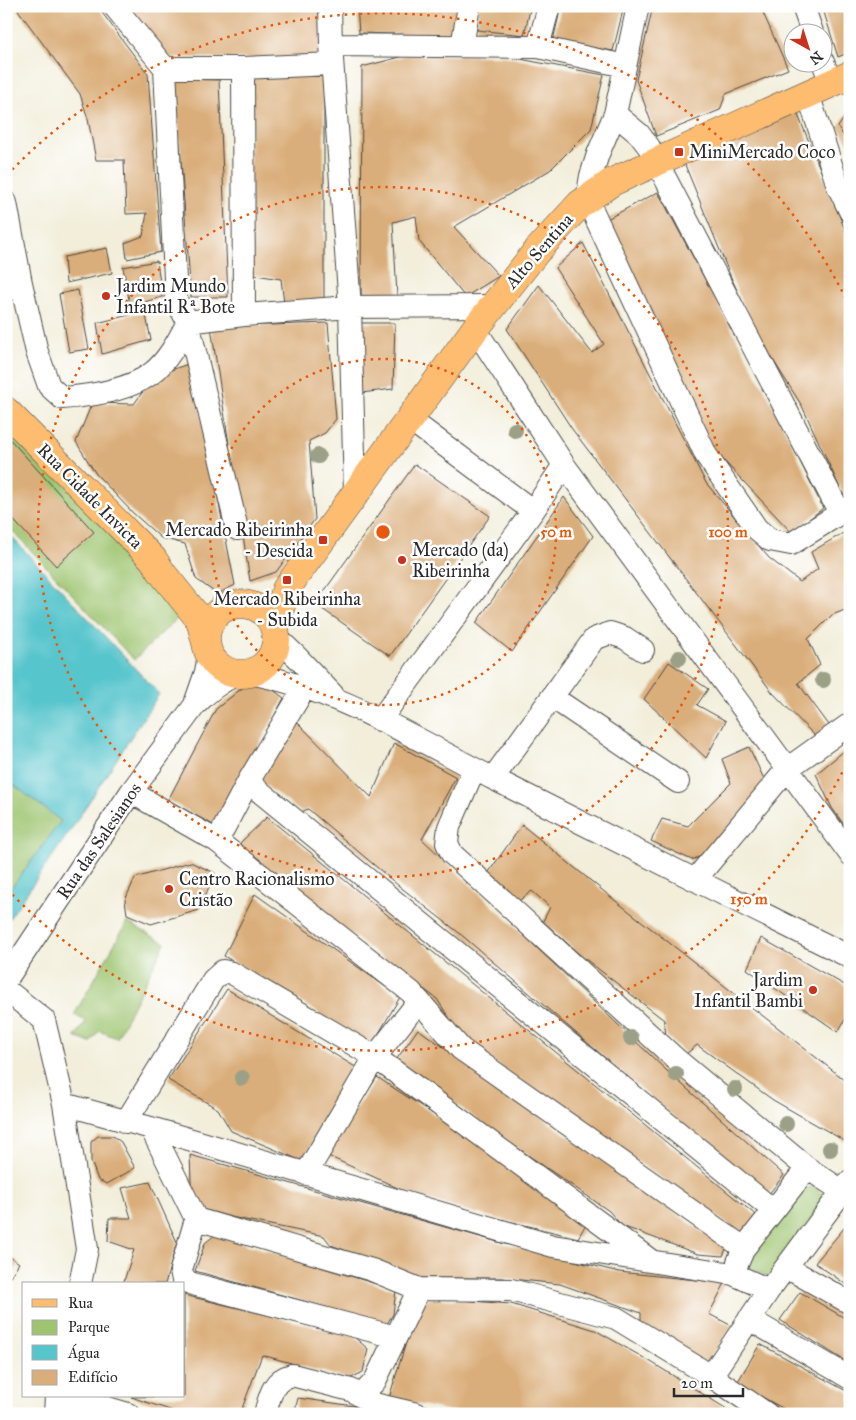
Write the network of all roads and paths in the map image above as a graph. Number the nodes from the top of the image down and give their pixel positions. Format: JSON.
{"nodes":[{"id":1,"x":114,"y":6,"type":"edge"},
{"id":2,"x":330,"y":6,"type":"edge"},
{"id":3,"x":470,"y":6,"type":"edge"},
{"id":4,"x":549,"y":6,"type":"edge"},
{"id":5,"x":638,"y":6,"type":"edge"},
{"id":6,"x":803,"y":6,"type":"edge"},
{"id":7,"x":809,"y":22,"type":"edge"},
{"id":8,"x":462,"y":46,"type":"junction"},
{"id":9,"x":538,"y":47,"type":"junction"},
{"id":10,"x":331,"y":55,"type":"junction"},
{"id":11,"x":625,"y":66,"type":"junction"},
{"id":12,"x":165,"y":68,"type":"junction"},
{"id":13,"x":243,"y":68,"type":"junction"},
{"id":14,"x":828,"y":78,"type":"edge"},
{"id":15,"x":615,"y":114,"type":"junction"},
{"id":16,"x":656,"y":161,"type":"junction"},
{"id":17,"x":844,"y":182,"type":"edge"},
{"id":18,"x":586,"y":199,"type":"junction"},
{"id":19,"x":6,"y":203,"type":"edge"},
{"id":20,"x":850,"y":211,"type":"edge"},
{"id":21,"x":13,"y":286,"type":"edge"},
{"id":22,"x":492,"y":306,"type":"junction"},
{"id":23,"x":350,"y":307,"type":"junction"},
{"id":24,"x":244,"y":315,"type":"junction"},
{"id":25,"x":188,"y":322,"type":"junction"},
{"id":26,"x":475,"y":329,"type":"junction"},
{"id":27,"x":6,"y":411,"type":"edge"},
{"id":28,"x":409,"y":419,"type":"junction"},
{"id":29,"x":564,"y":465,"type":"junction"},
{"id":30,"x":355,"y":494,"type":"junction"},
{"id":31,"x":845,"y":510,"type":"edge"},
{"id":32,"x":533,"y":511,"type":"junction"},
{"id":33,"x":237,"y":529,"type":"dead end"},
{"id":34,"x":322,"y":540,"type":"junction"},
{"id":35,"x":153,"y":559,"type":"junction"},
{"id":36,"x":239,"y":606,"type":"junction"},
{"id":37,"x":276,"y":633,"type":"junction"},
{"id":38,"x":207,"y":648,"type":"junction"},
{"id":39,"x":644,"y":650,"type":"dead end"},
{"id":40,"x":243,"y":674,"type":"junction"},
{"id":41,"x":305,"y":687,"type":"junction"},
{"id":42,"x":552,"y":697,"type":"junction"},
{"id":43,"x":336,"y":698,"type":"junction"},
{"id":44,"x":195,"y":705,"type":"junction"},
{"id":45,"x":380,"y":720,"type":"junction"},
{"id":46,"x":850,"y":724,"type":"edge"},
{"id":47,"x":787,"y":769,"type":"junction"},
{"id":48,"x":483,"y":774,"type":"junction"},
{"id":49,"x":248,"y":782,"type":"junction"},
{"id":50,"x":678,"y":782,"type":"dead end"},
{"id":51,"x":131,"y":792,"type":"junction"},
{"id":52,"x":217,"y":840,"type":"junction"},
{"id":53,"x":850,"y":854,"type":"edge"},
{"id":54,"x":696,"y":880,"type":"junction"},
{"id":55,"x":850,"y":957,"type":"edge"},
{"id":56,"x":6,"y":980,"type":"edge"},
{"id":57,"x":6,"y":990,"type":"edge"},
{"id":58,"x":419,"y":1001,"type":"junction"},
{"id":59,"x":375,"y":1057,"type":"junction"},
{"id":60,"x":64,"y":1104,"type":"junction"},
{"id":61,"x":126,"y":1122,"type":"junction"},
{"id":62,"x":151,"y":1128,"type":"junction"},
{"id":63,"x":807,"y":1168,"type":"junction"},
{"id":64,"x":306,"y":1174,"type":"junction"},
{"id":65,"x":848,"y":1189,"type":"edge"},
{"id":66,"x":773,"y":1210,"type":"junction"},
{"id":67,"x":196,"y":1219,"type":"junction"},
{"id":68,"x":744,"y":1248,"type":"junction"},
{"id":69,"x":653,"y":1262,"type":"junction"},
{"id":70,"x":786,"y":1267,"type":"junction"},
{"id":71,"x":733,"y":1274,"type":"junction"},
{"id":72,"x":80,"y":1282,"type":"edge"},
{"id":73,"x":419,"y":1289,"type":"junction"},
{"id":74,"x":769,"y":1290,"type":"junction"},
{"id":75,"x":850,"y":1303,"type":"edge"},
{"id":76,"x":749,"y":1319,"type":"junction"},
{"id":77,"x":396,"y":1338,"type":"junction"},
{"id":78,"x":711,"y":1376,"type":"junction"},
{"id":79,"x":850,"y":1378,"type":"edge"},
{"id":80,"x":361,"y":1396,"type":"junction"},
{"id":81,"x":56,"y":1398,"type":"edge"},
{"id":82,"x":74,"y":1398,"type":"edge"},
{"id":83,"x":764,"y":1413,"type":"edge"},
{"id":84,"x":56,"y":1414,"type":"edge"},
{"id":85,"x":128,"y":1414,"type":"edge"},
{"id":86,"x":264,"y":1414,"type":"edge"},
{"id":87,"x":417,"y":1414,"type":"edge"}],
"edges":[{"from":1,"to":12,"type":"street"},
{"from":2,"to":10,"type":"street"},
{"from":3,"to":8,"type":"street"},
{"from":4,"to":9,"type":"street"},
{"from":5,"to":11,"type":"street"},
{"from":6,"to":7,"type":"street"},
{"from":8,"to":9,"type":"street"},
{"from":8,"to":10,"type":"street"},
{"from":9,"to":11,"type":"street"},
{"from":10,"to":13,"type":"street"},
{"from":10,"to":23,"type":"street"},
{"from":11,"to":15,"type":"street"},
{"from":12,"to":13,"type":"street"},
{"from":12,"to":25,"type":"street"},
{"from":13,"to":24,"type":"street"},
{"from":14,"to":16,"type":"main road","name":"Alto Sentina"},
{"from":14,"to":17,"type":"street"},
{"from":15,"to":16,"type":"street"},
{"from":15,"to":18,"type":"street"},
{"from":16,"to":18,"type":"main road","name":"Alto Sentina"},
{"from":16,"to":31,"type":"street"},
{"from":17,"to":20,"type":"street"},
{"from":18,"to":22,"type":"main road","name":"Alto Sentina"},
{"from":18,"to":31,"type":"street"},
{"from":19,"to":21,"type":"street"},
{"from":21,"to":25,"type":"street"},
{"from":22,"to":23,"type":"street"},
{"from":22,"to":26,"type":"main road","name":"Alto Sentina"},
{"from":23,"to":24,"type":"street"},
{"from":23,"to":30,"type":"street"},
{"from":24,"to":25,"type":"street"},
{"from":25,"to":33,"type":"street"},
{"from":26,"to":28,"type":"main road","name":"Alto Sentina"},
{"from":26,"to":29,"type":"street"},
{"from":27,"to":35,"type":"main road","name":"Rua Cidade Invicta"},
{"from":28,"to":30,"type":"main road","name":"Alto Sentina"},
{"from":28,"to":32,"type":"street"},
{"from":29,"to":32,"type":"street"},
{"from":29,"to":47,"type":"street"},
{"from":30,"to":34,"type":"main road","name":"Alto Sentina"},
{"from":32,"to":45,"type":"street"},
{"from":34,"to":36,"type":"main road","name":"Alto Sentina"},
{"from":34,"to":37,"type":"main road","name":"Alto Sentina"},
{"from":35,"to":36,"type":"main road","name":"Rua Cidade Invicta"},
{"from":35,"to":38,"type":"main road","name":"Rua Cidade Invicta"},
{"from":36,"to":37,"type":"main road"},
{"from":36,"to":38,"type":"main road"},
{"from":37,"to":40,"type":"main road"},
{"from":37,"to":43,"type":"street"},
{"from":38,"to":40,"type":"main road"},
{"from":38,"to":44,"type":"street","name":"Rua das Salesianos"},
{"from":39,"to":42,"type":"street"},
{"from":40,"to":41,"type":"street"},
{"from":40,"to":44,"type":"street","name":"Rua das Salesianos"},
{"from":41,"to":43,"type":"street"},
{"from":41,"to":49,"type":"street"},
{"from":42,"to":48,"type":"street"},
{"from":42,"to":50,"type":"street"},
{"from":43,"to":45,"type":"street"},
{"from":44,"to":51,"type":"street","name":"Rua das Salesianos"},
{"from":45,"to":48,"type":"street"},
{"from":46,"to":47,"type":"street"},
{"from":47,"to":53,"type":"street"},
{"from":47,"to":54,"type":"street"},
{"from":48,"to":54,"type":"street"},
{"from":48,"to":63,"type":"street"},
{"from":49,"to":52,"type":"street"},
{"from":49,"to":66,"type":"street"},
{"from":51,"to":52,"type":"street"},
{"from":51,"to":56,"type":"street","name":"Rua das Salesianos"},
{"from":52,"to":58,"type":"street"},
{"from":54,"to":55,"type":"street"},
{"from":57,"to":60,"type":"street"},
{"from":58,"to":59,"type":"street"},
{"from":58,"to":68,"type":"street"},
{"from":59,"to":61,"type":"street"},
{"from":59,"to":64,"type":"street"},
{"from":59,"to":69,"type":"street"},
{"from":60,"to":61,"type":"street"},
{"from":60,"to":72,"type":"street"},
{"from":61,"to":62,"type":"street"},
{"from":62,"to":64,"type":"street"},
{"from":62,"to":67,"type":"street"},
{"from":63,"to":65,"type":"street"},
{"from":63,"to":66,"type":"street"},
{"from":64,"to":69,"type":"street"},
{"from":65,"to":70,"type":"street"},
{"from":66,"to":68,"type":"street"},
{"from":67,"to":73,"type":"street"},
{"from":67,"to":77,"type":"street"},
{"from":68,"to":71,"type":"street"},
{"from":69,"to":71,"type":"street"},
{"from":70,"to":74,"type":"street"},
{"from":70,"to":75,"type":"street"},
{"from":71,"to":74,"type":"street"},
{"from":73,"to":77,"type":"street"},
{"from":73,"to":78,"type":"street"},
{"from":74,"to":76,"type":"street"},
{"from":76,"to":78,"type":"street"},
{"from":76,"to":79,"type":"street"},
{"from":77,"to":80,"type":"street"},
{"from":78,"to":83,"type":"street"},
{"from":80,"to":86,"type":"street"},
{"from":80,"to":87,"type":"street"},
{"from":81,"to":84,"type":"street"},
{"from":82,"to":85,"type":"street"}]}
